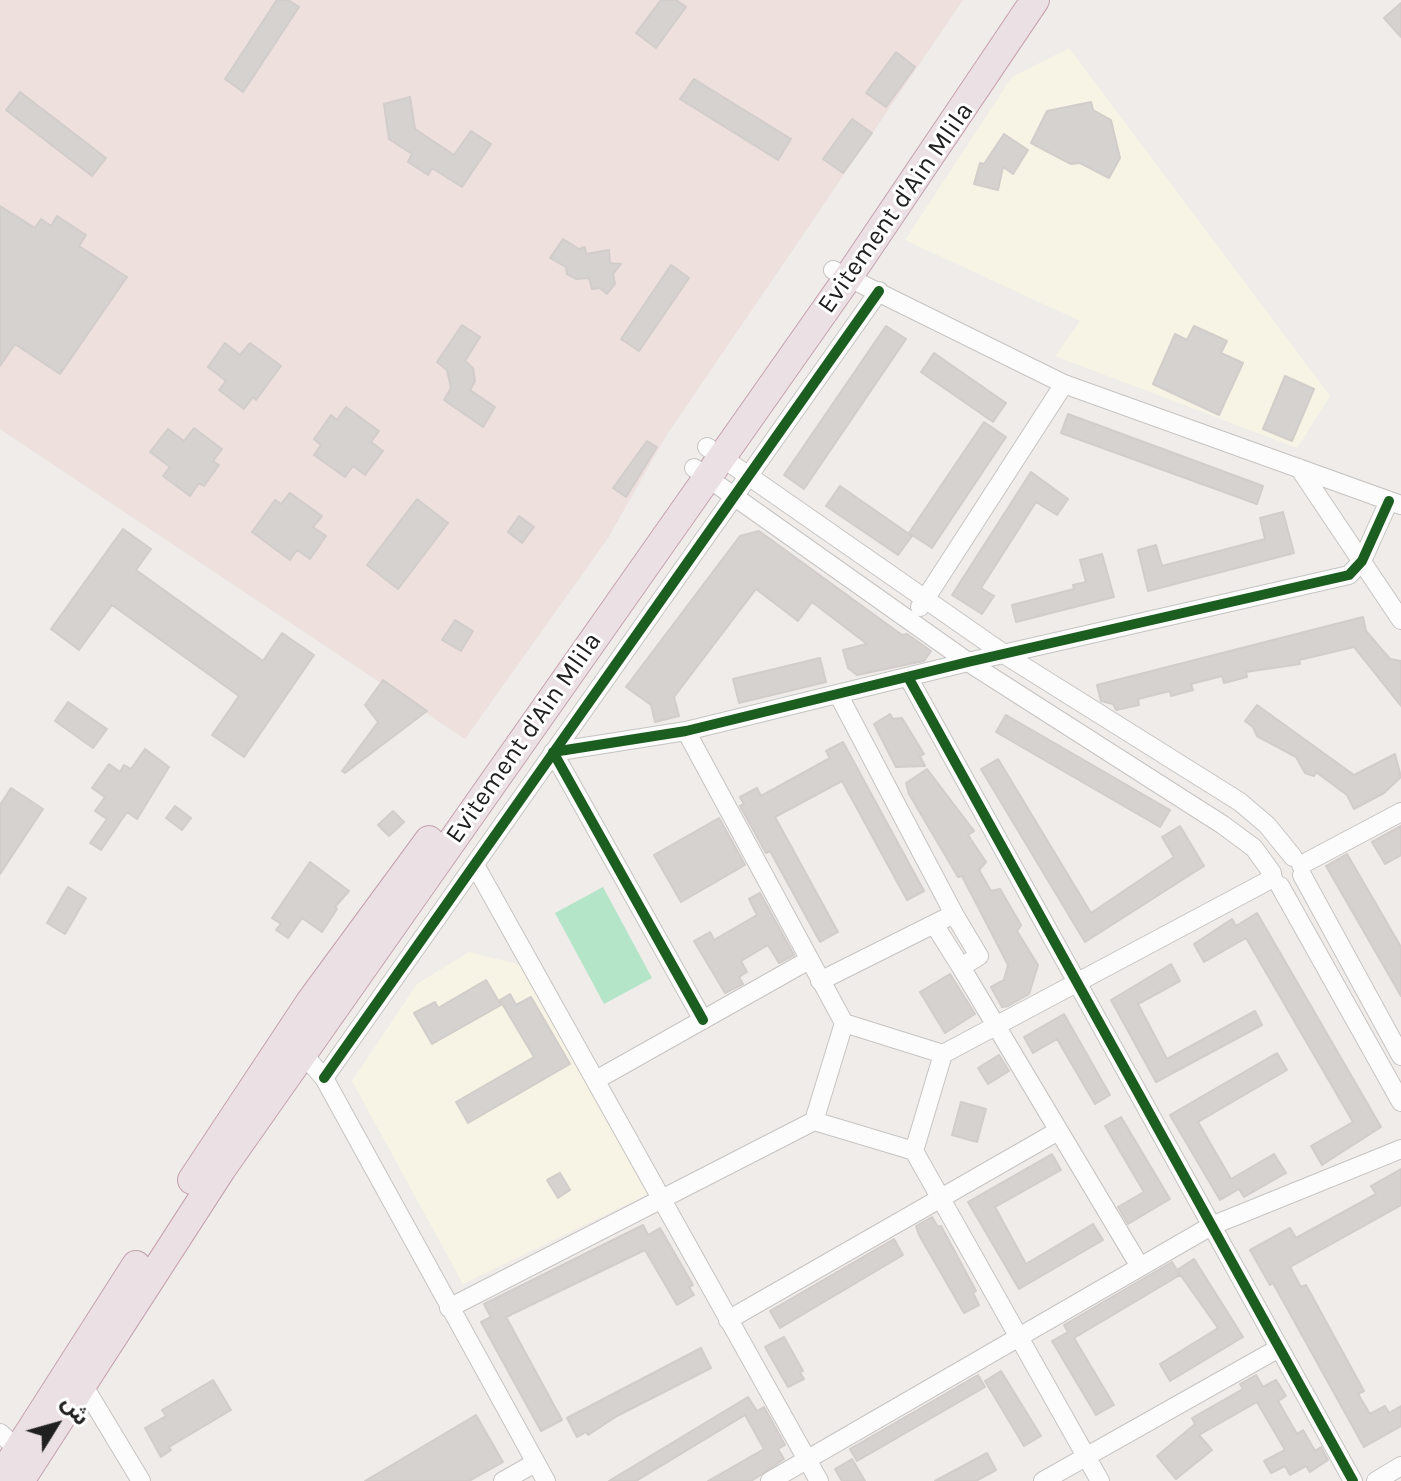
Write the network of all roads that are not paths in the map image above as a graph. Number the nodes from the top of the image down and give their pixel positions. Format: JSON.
{"nodes":[{"id":1,"x":1015,"y":0,"type":"edge"},
{"id":2,"x":1035,"y":0,"type":"edge"},
{"id":3,"x":841,"y":273,"type":"junction"},
{"id":4,"x":879,"y":291,"type":"junction"},
{"id":5,"x":1064,"y":384,"type":"junction"},
{"id":6,"x":708,"y":462,"type":"junction"},
{"id":7,"x":1299,"y":468,"type":"junction"},
{"id":8,"x":747,"y":476,"type":"junction"},
{"id":9,"x":734,"y":496,"type":"junction"},
{"id":10,"x":1395,"y":503,"type":"edge"},
{"id":11,"x":1362,"y":561,"type":"junction"},
{"id":12,"x":927,"y":600,"type":"junction"},
{"id":13,"x":910,"y":618,"type":"junction"},
{"id":14,"x":1401,"y":620,"type":"edge"},
{"id":15,"x":1007,"y":656,"type":"junction"},
{"id":16,"x":968,"y":662,"type":"junction"},
{"id":17,"x":908,"y":677,"type":"junction"},
{"id":18,"x":838,"y":694,"type":"junction"},
{"id":19,"x":686,"y":731,"type":"junction"},
{"id":20,"x":553,"y":752,"type":"junction"},
{"id":21,"x":1401,"y":812,"type":"edge"},
{"id":22,"x":475,"y":865,"type":"junction"},
{"id":23,"x":1299,"y":866,"type":"junction"},
{"id":24,"x":1275,"y":879,"type":"junction"},
{"id":25,"x":954,"y":914,"type":"junction"},
{"id":26,"x":934,"y":924,"type":"junction"},
{"id":27,"x":809,"y":960,"type":"junction"},
{"id":28,"x":961,"y":967,"type":"junction"},
{"id":29,"x":820,"y":981,"type":"junction"},
{"id":30,"x":1075,"y":983,"type":"junction"},
{"id":31,"x":703,"y":1020,"type":"junction"},
{"id":32,"x":844,"y":1023,"type":"junction"},
{"id":33,"x":995,"y":1026,"type":"junction"},
{"id":34,"x":295,"y":1046,"type":"junction"},
{"id":35,"x":943,"y":1054,"type":"junction"},
{"id":36,"x":1401,"y":1056,"type":"edge"},
{"id":37,"x":324,"y":1078,"type":"junction"},
{"id":38,"x":596,"y":1080,"type":"junction"},
{"id":39,"x":1401,"y":1102,"type":"edge"},
{"id":40,"x":814,"y":1121,"type":"junction"},
{"id":41,"x":1058,"y":1131,"type":"junction"},
{"id":42,"x":1401,"y":1149,"type":"edge"},
{"id":43,"x":914,"y":1151,"type":"junction"},
{"id":44,"x":939,"y":1196,"type":"junction"},
{"id":45,"x":660,"y":1200,"type":"junction"},
{"id":46,"x":1211,"y":1226,"type":"junction"},
{"id":47,"x":1139,"y":1265,"type":"junction"},
{"id":48,"x":449,"y":1308,"type":"junction"},
{"id":49,"x":728,"y":1320,"type":"junction"},
{"id":50,"x":1020,"y":1339,"type":"junction"},
{"id":51,"x":1279,"y":1348,"type":"junction"},
{"id":52,"x":82,"y":1383,"type":"junction"},
{"id":53,"x":17,"y":1456,"type":"edge"},
{"id":54,"x":807,"y":1459,"type":"junction"},
{"id":55,"x":1087,"y":1459,"type":"junction"},
{"id":56,"x":535,"y":1463,"type":"junction"},
{"id":57,"x":1401,"y":1466,"type":"edge"},
{"id":58,"x":0,"y":1478,"type":"edge"},
{"id":59,"x":141,"y":1481,"type":"edge"},
{"id":60,"x":503,"y":1481,"type":"edge"},
{"id":61,"x":546,"y":1481,"type":"edge"},
{"id":62,"x":770,"y":1481,"type":"edge"},
{"id":63,"x":819,"y":1481,"type":"edge"},
{"id":64,"x":1043,"y":1481,"type":"edge"},
{"id":65,"x":1100,"y":1481,"type":"edge"},
{"id":66,"x":1353,"y":1481,"type":"edge"},
{"id":67,"x":1376,"y":1481,"type":"edge"}],
"edges":[{"from":1,"to":3,"type":"highway","name":"Evitement d'Ain Mlila"},
{"from":2,"to":3,"type":"highway","name":"Evitement d'Ain Mlila"},
{"from":3,"to":4,"type":"street"},
{"from":3,"to":6,"type":"highway","name":"Evitement d'Ain Mlila"},
{"from":4,"to":5,"type":"street"},
{"from":4,"to":8,"type":"street"},
{"from":5,"to":7,"type":"street"},
{"from":5,"to":12,"type":"street"},
{"from":6,"to":8,"type":"street"},
{"from":6,"to":9,"type":"street"},
{"from":6,"to":34,"type":"highway","name":"Evitement d'Ain Mlila"},
{"from":7,"to":10,"type":"street"},
{"from":7,"to":11,"type":"street"},
{"from":8,"to":9,"type":"street"},
{"from":8,"to":12,"type":"street"},
{"from":9,"to":13,"type":"street"},
{"from":9,"to":20,"type":"street"},
{"from":10,"to":11,"type":"street"},
{"from":11,"to":14,"type":"street"},
{"from":11,"to":15,"type":"street"},
{"from":12,"to":13,"type":"street"},
{"from":12,"to":15,"type":"street"},
{"from":13,"to":16,"type":"street"},
{"from":15,"to":16,"type":"street"},
{"from":15,"to":23,"type":"street"},
{"from":16,"to":17,"type":"street"},
{"from":16,"to":24,"type":"street"},
{"from":17,"to":18,"type":"street"},
{"from":17,"to":30,"type":"street"},
{"from":18,"to":19,"type":"street"},
{"from":18,"to":25,"type":"street"},
{"from":19,"to":20,"type":"street"},
{"from":19,"to":27,"type":"street"},
{"from":20,"to":22,"type":"street"},
{"from":20,"to":31,"type":"street"},
{"from":21,"to":23,"type":"street"},
{"from":22,"to":37,"type":"street"},
{"from":22,"to":38,"type":"street"},
{"from":23,"to":24,"type":"street"},
{"from":23,"to":24,"type":"street"},
{"from":23,"to":36,"type":"street"},
{"from":24,"to":30,"type":"street"},
{"from":24,"to":39,"type":"street"},
{"from":25,"to":26,"type":"street"},
{"from":25,"to":28,"type":"street"},
{"from":26,"to":28,"type":"street"},
{"from":26,"to":29,"type":"street"},
{"from":27,"to":29,"type":"street"},
{"from":27,"to":31,"type":"street"},
{"from":28,"to":33,"type":"street"},
{"from":29,"to":32,"type":"street"},
{"from":30,"to":33,"type":"street"},
{"from":30,"to":46,"type":"street"},
{"from":31,"to":38,"type":"street"},
{"from":32,"to":35,"type":"street"},
{"from":32,"to":40,"type":"street"},
{"from":33,"to":35,"type":"street"},
{"from":33,"to":41,"type":"street"},
{"from":34,"to":37,"type":"street"},
{"from":34,"to":52,"type":"highway","name":"Evitement d'Ain Mlila"},
{"from":34,"to":53,"type":"highway","name":"Evitement d'Ain Mlila"},
{"from":35,"to":43,"type":"street"},
{"from":37,"to":48,"type":"street"},
{"from":38,"to":45,"type":"street"},
{"from":40,"to":43,"type":"street"},
{"from":40,"to":45,"type":"street"},
{"from":41,"to":44,"type":"street"},
{"from":41,"to":47,"type":"street"},
{"from":42,"to":46,"type":"street"},
{"from":43,"to":44,"type":"street"},
{"from":44,"to":49,"type":"street"},
{"from":44,"to":50,"type":"street"},
{"from":45,"to":48,"type":"street"},
{"from":45,"to":49,"type":"street"},
{"from":46,"to":47,"type":"street"},
{"from":46,"to":51,"type":"street"},
{"from":47,"to":50,"type":"street"},
{"from":48,"to":56,"type":"street"},
{"from":49,"to":54,"type":"street"},
{"from":50,"to":54,"type":"street"},
{"from":50,"to":55,"type":"street"},
{"from":51,"to":55,"type":"street"},
{"from":51,"to":66,"type":"street"},
{"from":52,"to":53,"type":"highway","name":"Evitement d'Ain Mlila"},
{"from":52,"to":59,"type":"street"},
{"from":53,"to":58,"type":"highway","name":"Evitement d'Ain Mlila"},
{"from":54,"to":62,"type":"street"},
{"from":54,"to":63,"type":"street"},
{"from":55,"to":64,"type":"street"},
{"from":55,"to":65,"type":"street"},
{"from":56,"to":60,"type":"street"},
{"from":56,"to":61,"type":"street"},
{"from":57,"to":67,"type":"street"}]}
